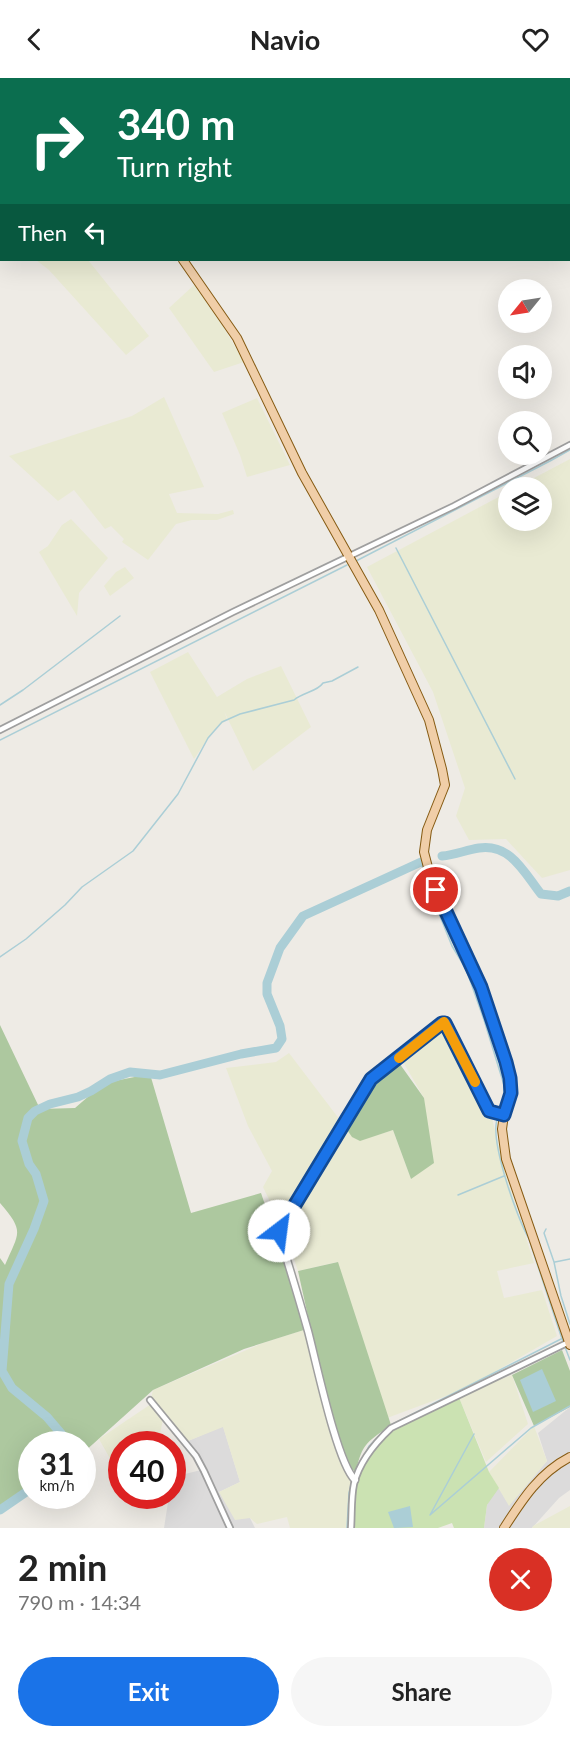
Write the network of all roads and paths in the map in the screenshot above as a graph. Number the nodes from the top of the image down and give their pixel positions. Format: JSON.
{"nodes":[{"id":1,"x":184,"y":261,"type":"edge"},
{"id":2,"x":570,"y":445,"type":"edge"},
{"id":3,"x":348,"y":557,"type":"junction"},
{"id":4,"x":0,"y":730,"type":"edge"},
{"id":5,"x":504,"y":1115,"type":"junction"},
{"id":6,"x":570,"y":1343,"type":"edge"},
{"id":7,"x":150,"y":1400,"type":"dead end"},
{"id":8,"x":570,"y":1457,"type":"edge"},
{"id":9,"x":355,"y":1480,"type":"junction"},
{"id":10,"x":230,"y":1528,"type":"edge"},
{"id":11,"x":351,"y":1528,"type":"edge"},
{"id":12,"x":504,"y":1528,"type":"edge"}],
"edges":[{"from":1,"to":3,"type":"main road"},
{"from":2,"to":3,"type":"street"},
{"from":3,"to":4,"type":"street"},
{"from":3,"to":5,"type":"main road"},
{"from":5,"to":6,"type":"main road"},
{"from":5,"to":9,"type":"street"},
{"from":6,"to":9,"type":"street"},
{"from":7,"to":10,"type":"street"},
{"from":8,"to":12,"type":"main road"},
{"from":9,"to":11,"type":"street"}]}
